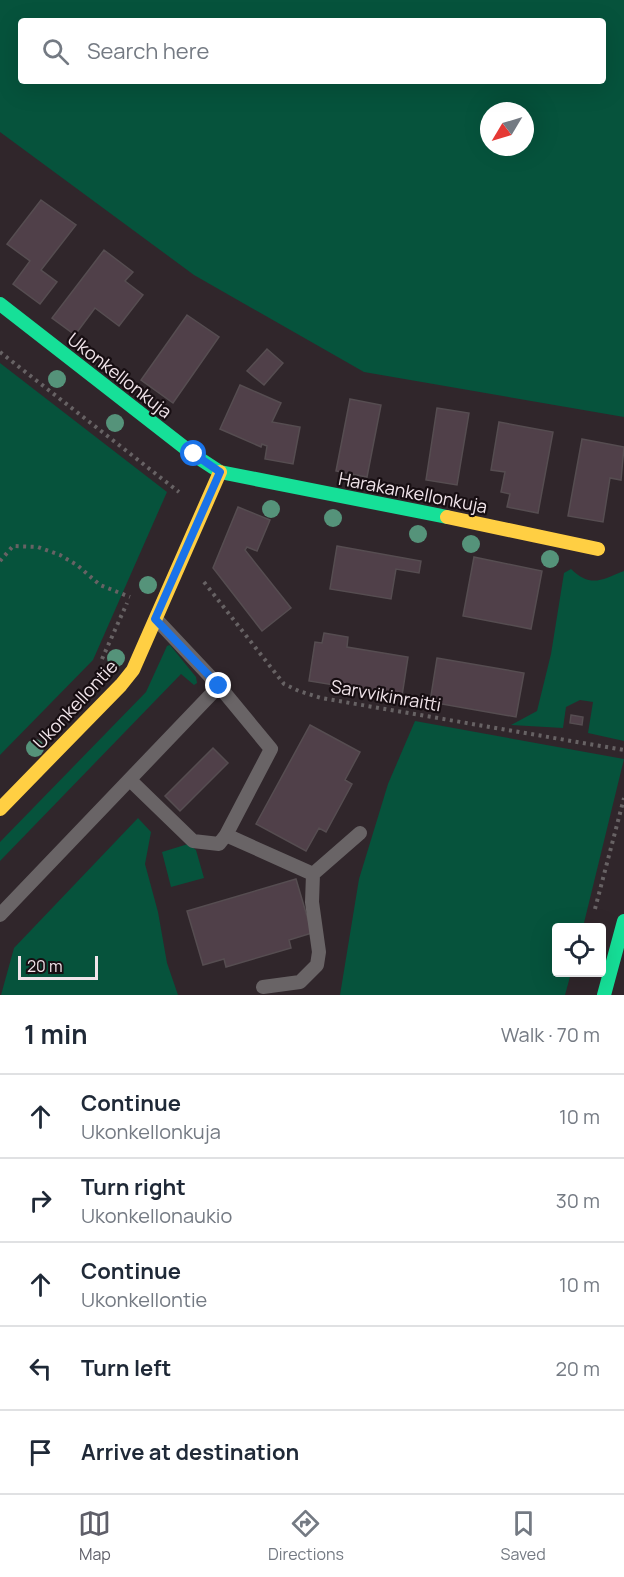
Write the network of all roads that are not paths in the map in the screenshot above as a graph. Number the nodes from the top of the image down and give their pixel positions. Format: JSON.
{"nodes":[{"id":1,"x":0,"y":304,"type":"edge"},
{"id":2,"x":220,"y":472,"type":"junction"},
{"id":3,"x":598,"y":549,"type":"dead end"},
{"id":4,"x":155,"y":619,"type":"junction"},
{"id":5,"x":219,"y":686,"type":"junction"},
{"id":6,"x":130,"y":780,"type":"junction"},
{"id":7,"x":0,"y":809,"type":"edge"},
{"id":8,"x":360,"y":833,"type":"dead end"},
{"id":9,"x":226,"y":835,"type":"junction"},
{"id":10,"x":313,"y":874,"type":"junction"},
{"id":11,"x":0,"y":915,"type":"edge"},
{"id":12,"x":624,"y":921,"type":"edge"},
{"id":13,"x":263,"y":987,"type":"dead end"},
{"id":14,"x":604,"y":995,"type":"edge"}],
"edges":[{"from":1,"to":2,"type":"street","name":"Ukonkellonkuja"},
{"from":2,"to":3,"type":"street","name":"Harakankellonkuja"},
{"from":2,"to":4,"type":"street","name":"Ukonkellontie"},
{"from":4,"to":5,"type":"lane"},
{"from":4,"to":7,"type":"street","name":"Ukonkellontie"},
{"from":5,"to":6,"type":"lane"},
{"from":5,"to":9,"type":"lane"},
{"from":6,"to":9,"type":"lane"},
{"from":6,"to":11,"type":"lane"},
{"from":8,"to":10,"type":"lane"},
{"from":9,"to":10,"type":"lane"},
{"from":10,"to":13,"type":"lane"},
{"from":12,"to":14,"type":"street"}]}
